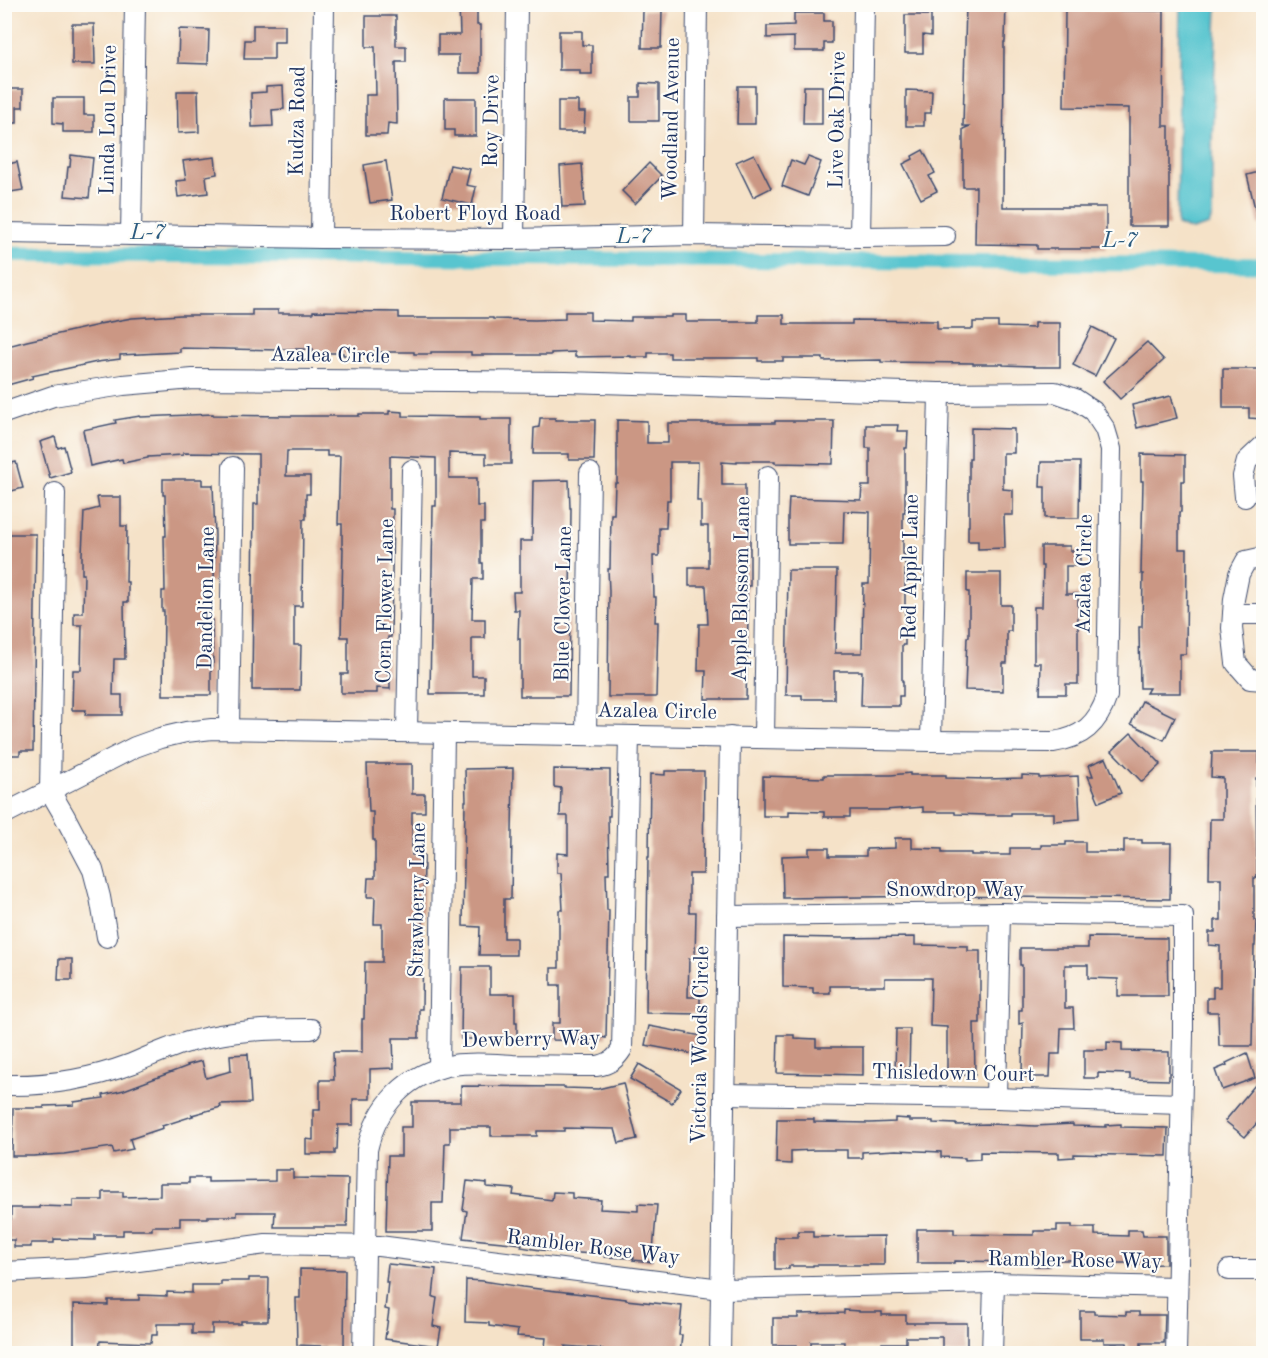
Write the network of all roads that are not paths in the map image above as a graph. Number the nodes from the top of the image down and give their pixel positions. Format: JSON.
{"nodes":[{"id":1,"x":135,"y":4,"type":"edge"},
{"id":2,"x":324,"y":4,"type":"edge"},
{"id":3,"x":518,"y":4,"type":"edge"},
{"id":4,"x":698,"y":4,"type":"edge"},
{"id":5,"x":864,"y":4,"type":"edge"},
{"id":6,"x":4,"y":233,"type":"edge"},
{"id":7,"x":131,"y":235,"type":"junction"},
{"id":8,"x":694,"y":235,"type":"junction"},
{"id":9,"x":945,"y":236,"type":"dead end"},
{"id":10,"x":860,"y":237,"type":"junction"},
{"id":11,"x":321,"y":238,"type":"junction"},
{"id":12,"x":514,"y":239,"type":"junction"},
{"id":13,"x":939,"y":393,"type":"junction"},
{"id":14,"x":4,"y":413,"type":"edge"},
{"id":15,"x":1263,"y":445,"type":"edge"},
{"id":16,"x":233,"y":467,"type":"dead end"},
{"id":17,"x":412,"y":470,"type":"dead end"},
{"id":18,"x":590,"y":473,"type":"dead end"},
{"id":19,"x":768,"y":476,"type":"dead end"},
{"id":20,"x":55,"y":493,"type":"dead end"},
{"id":21,"x":1248,"y":497,"type":"edge"},
{"id":22,"x":1263,"y":557,"type":"edge"},
{"id":23,"x":1233,"y":614,"type":"junction"},
{"id":24,"x":1263,"y":614,"type":"edge"},
{"id":25,"x":1263,"y":680,"type":"edge"},
{"id":26,"x":229,"y":729,"type":"junction"},
{"id":27,"x":407,"y":732,"type":"junction"},
{"id":28,"x":444,"y":733,"type":"junction"},
{"id":29,"x":586,"y":735,"type":"junction"},
{"id":30,"x":629,"y":736,"type":"junction"},
{"id":31,"x":730,"y":738,"type":"junction"},
{"id":32,"x":764,"y":738,"type":"junction"},
{"id":33,"x":931,"y":741,"type":"junction"},
{"id":34,"x":50,"y":791,"type":"junction"},
{"id":35,"x":4,"y":814,"type":"edge"},
{"id":36,"x":1000,"y":914,"type":"junction"},
{"id":37,"x":727,"y":916,"type":"junction"},
{"id":38,"x":107,"y":937,"type":"dead end"},
{"id":39,"x":311,"y":1029,"type":"dead end"},
{"id":40,"x":439,"y":1068,"type":"junction"},
{"id":41,"x":4,"y":1085,"type":"edge"},
{"id":42,"x":724,"y":1094,"type":"junction"},
{"id":43,"x":996,"y":1098,"type":"junction"},
{"id":44,"x":1181,"y":1104,"type":"junction"},
{"id":45,"x":364,"y":1245,"type":"junction"},
{"id":46,"x":1228,"y":1270,"type":"dead end"},
{"id":47,"x":1263,"y":1270,"type":"edge"},
{"id":48,"x":4,"y":1272,"type":"edge"},
{"id":49,"x":994,"y":1283,"type":"junction"},
{"id":50,"x":1178,"y":1287,"type":"junction"},
{"id":51,"x":721,"y":1289,"type":"junction"},
{"id":52,"x":363,"y":1353,"type":"edge"},
{"id":53,"x":720,"y":1353,"type":"edge"},
{"id":54,"x":992,"y":1353,"type":"edge"},
{"id":55,"x":1176,"y":1353,"type":"edge"}],
"edges":[{"from":1,"to":7,"type":"street","name":"Linda Lou Drive"},
{"from":2,"to":11,"type":"street","name":"Kudza Road"},
{"from":3,"to":12,"type":"street","name":"Roy Drive"},
{"from":4,"to":8,"type":"street","name":"Woodland Avenue"},
{"from":5,"to":10,"type":"street","name":"Live Oak Drive"},
{"from":6,"to":7,"type":"street","name":"Robert Floyd Road"},
{"from":7,"to":11,"type":"street","name":"Robert Floyd Road"},
{"from":8,"to":10,"type":"street","name":"Robert Floyd Road"},
{"from":8,"to":12,"type":"street","name":"Robert Floyd Road"},
{"from":9,"to":10,"type":"street","name":"Robert Floyd Road"},
{"from":11,"to":12,"type":"street","name":"Robert Floyd Road"},
{"from":13,"to":14,"type":"street","name":"Azalea Circle"},
{"from":13,"to":33,"type":"street","name":"Red Apple Lane"},
{"from":13,"to":33,"type":"street","name":"Azalea Circle"},
{"from":15,"to":21,"type":"street"},
{"from":16,"to":26,"type":"street","name":"Dandelion Lane"},
{"from":17,"to":27,"type":"street","name":"Corn Flower Lane"},
{"from":18,"to":29,"type":"street","name":"Blue Clover Lane"},
{"from":19,"to":32,"type":"street","name":"Apple Blossom Lane"},
{"from":20,"to":34,"type":"street"},
{"from":22,"to":23,"type":"street"},
{"from":23,"to":24,"type":"street"},
{"from":23,"to":25,"type":"street"},
{"from":26,"to":27,"type":"street","name":"Azalea Circle"},
{"from":26,"to":34,"type":"street","name":"Azalea Circle"},
{"from":27,"to":28,"type":"street","name":"Azalea Circle"},
{"from":28,"to":29,"type":"street","name":"Azalea Circle"},
{"from":28,"to":40,"type":"street","name":"Strawberry Lane"},
{"from":29,"to":30,"type":"street","name":"Azalea Circle"},
{"from":30,"to":31,"type":"street","name":"Azalea Circle"},
{"from":30,"to":40,"type":"street","name":"Dewberry Way"},
{"from":31,"to":32,"type":"street","name":"Azalea Circle"},
{"from":31,"to":37,"type":"street","name":"Victoria Woods Circle"},
{"from":32,"to":33,"type":"street","name":"Azalea Circle"},
{"from":34,"to":35,"type":"street","name":"Azalea Circle"},
{"from":34,"to":38,"type":"street"},
{"from":36,"to":37,"type":"street","name":"Snowdrop Way"},
{"from":36,"to":43,"type":"street"},
{"from":36,"to":44,"type":"street","name":"Snowdrop Way"},
{"from":37,"to":42,"type":"street","name":"Victoria Woods Circle"},
{"from":39,"to":41,"type":"street"},
{"from":40,"to":45,"type":"street","name":"Dewberry Way"},
{"from":42,"to":43,"type":"street","name":"Thisledown Court"},
{"from":42,"to":51,"type":"street","name":"Victoria Woods Circle"},
{"from":43,"to":44,"type":"street","name":"Thisledown Court"},
{"from":44,"to":50,"type":"street"},
{"from":45,"to":48,"type":"street","name":"Rambler Rose Way"},
{"from":45,"to":51,"type":"street","name":"Rambler Rose Way"},
{"from":45,"to":52,"type":"street","name":"Dewberry Way"},
{"from":46,"to":47,"type":"street"},
{"from":49,"to":50,"type":"street","name":"Rambler Rose Way"},
{"from":49,"to":51,"type":"street","name":"Rambler Rose Way"},
{"from":49,"to":54,"type":"street"},
{"from":50,"to":55,"type":"street"},
{"from":51,"to":53,"type":"street","name":"Victoria Woods Circle"}]}
